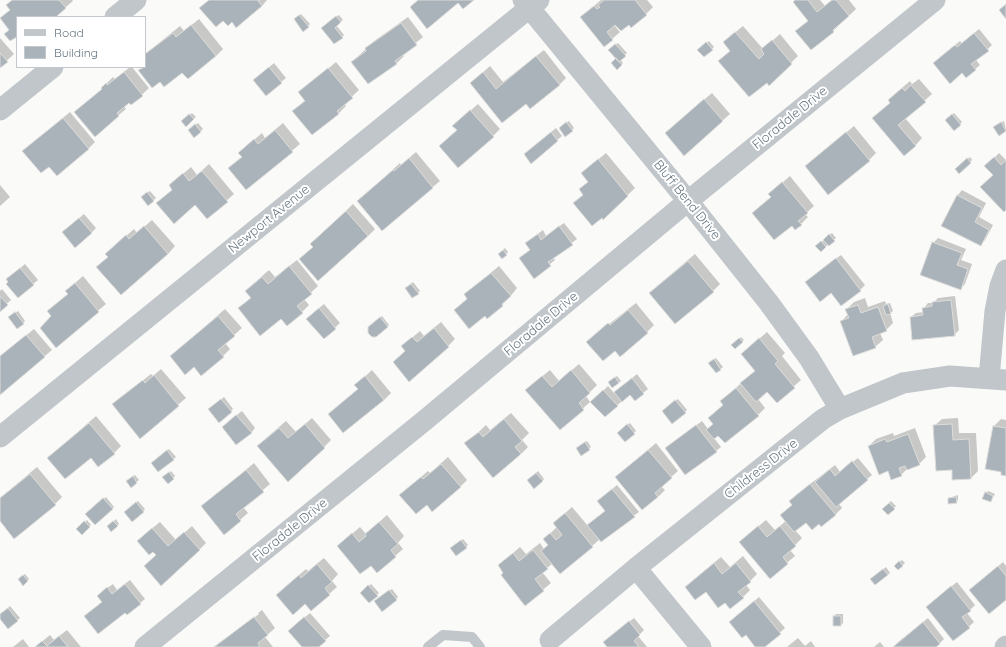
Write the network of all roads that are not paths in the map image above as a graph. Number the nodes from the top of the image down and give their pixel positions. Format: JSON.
{"nodes":[{"id":1,"x":136,"y":0,"type":"edge"},
{"id":2,"x":935,"y":0,"type":"edge"},
{"id":3,"x":530,"y":3,"type":"edge"},
{"id":4,"x":116,"y":16,"type":"edge"},
{"id":5,"x":53,"y":68,"type":"edge"},
{"id":6,"x":0,"y":110,"type":"edge"},
{"id":7,"x":688,"y":201,"type":"junction"},
{"id":8,"x":1006,"y":270,"type":"edge"},
{"id":9,"x":998,"y":379,"type":"edge"},
{"id":10,"x":840,"y":409,"type":"junction"},
{"id":11,"x":0,"y":437,"type":"edge"},
{"id":12,"x":636,"y":568,"type":"junction"},
{"id":13,"x":550,"y":640,"type":"dead end"},
{"id":14,"x":145,"y":647,"type":"edge"},
{"id":15,"x":428,"y":647,"type":"edge"},
{"id":16,"x":480,"y":647,"type":"edge"},
{"id":17,"x":701,"y":647,"type":"edge"}],
"edges":[{"from":1,"to":4,"type":"street"},
{"from":2,"to":7,"type":"street","name":"Floradale Drive"},
{"from":3,"to":7,"type":"street","name":"Bluff Bend Drive"},
{"from":3,"to":11,"type":"street","name":"Newport Avenue"},
{"from":5,"to":6,"type":"street"},
{"from":7,"to":10,"type":"street","name":"Bluff Bend Drive"},
{"from":7,"to":14,"type":"street","name":"Floradale Drive"},
{"from":8,"to":9,"type":"street"},
{"from":9,"to":10,"type":"street","name":"Childress Drive"},
{"from":10,"to":12,"type":"street","name":"Childress Drive"},
{"from":12,"to":13,"type":"street","name":"Childress Drive"},
{"from":12,"to":17,"type":"street"},
{"from":15,"to":16,"type":"lane"}]}
